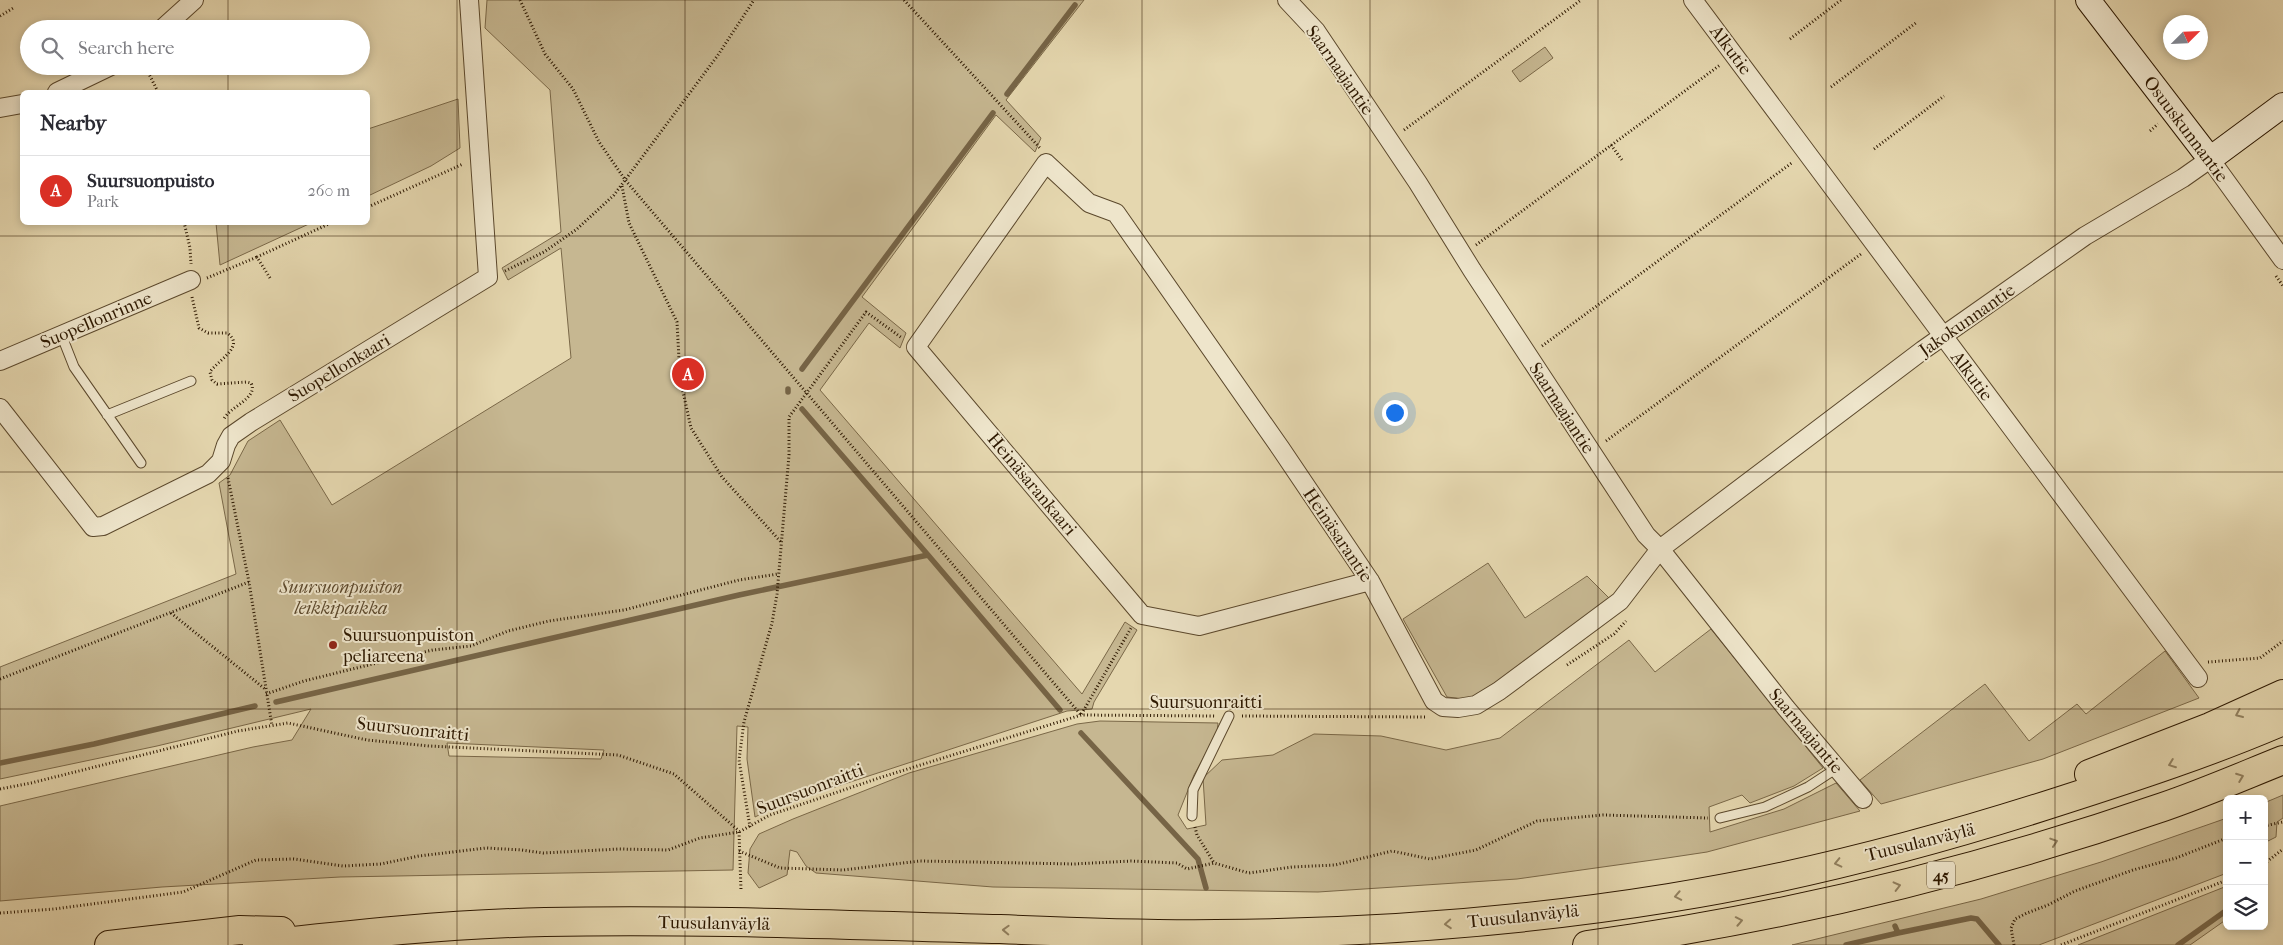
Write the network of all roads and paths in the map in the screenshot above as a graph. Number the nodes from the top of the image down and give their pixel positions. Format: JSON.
{"nodes":[{"id":1,"x":194,"y":0,"type":"edge"},
{"id":2,"x":469,"y":0,"type":"edge"},
{"id":3,"x":520,"y":0,"type":"edge"},
{"id":4,"x":754,"y":0,"type":"edge"},
{"id":5,"x":904,"y":0,"type":"edge"},
{"id":6,"x":1288,"y":0,"type":"edge"},
{"id":7,"x":1581,"y":0,"type":"edge"},
{"id":8,"x":1693,"y":0,"type":"edge"},
{"id":9,"x":1841,"y":0,"type":"edge"},
{"id":10,"x":2088,"y":0,"type":"edge"},
{"id":11,"x":15,"y":7,"type":"dead end"},
{"id":12,"x":0,"y":16,"type":"edge"},
{"id":13,"x":172,"y":20,"type":"edge"},
{"id":14,"x":1917,"y":22,"type":"dead end"},
{"id":15,"x":1790,"y":39,"type":"dead end"},
{"id":16,"x":1726,"y":60,"type":"dead end"},
{"id":17,"x":92,"y":75,"type":"edge"},
{"id":18,"x":150,"y":75,"type":"edge"},
{"id":19,"x":1831,"y":87,"type":"dead end"},
{"id":20,"x":60,"y":90,"type":"edge"},
{"id":21,"x":157,"y":90,"type":"edge"},
{"id":22,"x":1944,"y":96,"type":"dead end"},
{"id":23,"x":20,"y":104,"type":"edge"},
{"id":24,"x":2283,"y":104,"type":"edge"},
{"id":25,"x":0,"y":108,"type":"edge"},
{"id":26,"x":2160,"y":122,"type":"dead end"},
{"id":27,"x":2150,"y":131,"type":"dead end"},
{"id":28,"x":1397,"y":135,"type":"dead end"},
{"id":29,"x":1611,"y":145,"type":"junction"},
{"id":30,"x":1874,"y":149,"type":"dead end"},
{"id":31,"x":479,"y":156,"type":"junction"},
{"id":32,"x":1043,"y":156,"type":"junction"},
{"id":33,"x":1799,"y":158,"type":"dead end"},
{"id":34,"x":2210,"y":159,"type":"junction"},
{"id":35,"x":1622,"y":160,"type":"dead end"},
{"id":36,"x":626,"y":182,"type":"junction"},
{"id":37,"x":622,"y":186,"type":"junction"},
{"id":38,"x":370,"y":206,"type":"edge"},
{"id":39,"x":185,"y":225,"type":"edge"},
{"id":40,"x":326,"y":225,"type":"edge"},
{"id":41,"x":1471,"y":248,"type":"dead end"},
{"id":42,"x":1867,"y":249,"type":"dead end"},
{"id":43,"x":257,"y":257,"type":"junction"},
{"id":44,"x":2283,"y":260,"type":"edge"},
{"id":45,"x":488,"y":277,"type":"junction"},
{"id":46,"x":270,"y":278,"type":"dead end"},
{"id":47,"x":192,"y":280,"type":"junction"},
{"id":48,"x":61,"y":334,"type":"junction"},
{"id":49,"x":1942,"y":336,"type":"junction"},
{"id":50,"x":916,"y":347,"type":"junction"},
{"id":51,"x":1537,"y":350,"type":"dead end"},
{"id":52,"x":0,"y":360,"type":"edge"},
{"id":53,"x":191,"y":381,"type":"dead end"},
{"id":54,"x":806,"y":391,"type":"junction"},
{"id":55,"x":0,"y":408,"type":"edge"},
{"id":56,"x":108,"y":415,"type":"junction"},
{"id":57,"x":231,"y":436,"type":"junction"},
{"id":58,"x":1600,"y":445,"type":"dead end"},
{"id":59,"x":221,"y":461,"type":"junction"},
{"id":60,"x":141,"y":463,"type":"dead end"},
{"id":61,"x":781,"y":542,"type":"junction"},
{"id":62,"x":1660,"y":549,"type":"junction"},
{"id":63,"x":778,"y":574,"type":"junction"},
{"id":64,"x":1370,"y":581,"type":"junction"},
{"id":65,"x":249,"y":582,"type":"junction"},
{"id":66,"x":171,"y":613,"type":"junction"},
{"id":67,"x":1142,"y":614,"type":"junction"},
{"id":68,"x":2283,"y":641,"type":"edge"},
{"id":69,"x":2187,"y":664,"type":"junction"},
{"id":70,"x":2198,"y":678,"type":"dead end"},
{"id":71,"x":0,"y":680,"type":"edge"},
{"id":72,"x":266,"y":689,"type":"junction"},
{"id":73,"x":266,"y":694,"type":"junction"},
{"id":74,"x":2283,"y":694,"type":"edge"},
{"id":75,"x":1443,"y":707,"type":"junction"},
{"id":76,"x":1081,"y":714,"type":"junction"},
{"id":77,"x":1229,"y":716,"type":"junction"},
{"id":78,"x":2283,"y":720,"type":"edge"},
{"id":79,"x":272,"y":726,"type":"junction"},
{"id":80,"x":2283,"y":760,"type":"edge"},
{"id":81,"x":1837,"y":768,"type":"junction"},
{"id":82,"x":0,"y":789,"type":"edge"},
{"id":83,"x":1862,"y":798,"type":"dead end"},
{"id":84,"x":1192,"y":816,"type":"joint"},
{"id":85,"x":1720,"y":818,"type":"joint"},
{"id":86,"x":2283,"y":822,"type":"edge"},
{"id":87,"x":1986,"y":825,"type":"junction"},
{"id":88,"x":2268,"y":825,"type":"edge"},
{"id":89,"x":750,"y":827,"type":"junction"},
{"id":90,"x":739,"y":832,"type":"junction"},
{"id":91,"x":2223,"y":840,"type":"edge"},
{"id":92,"x":2283,"y":849,"type":"edge"},
{"id":93,"x":739,"y":851,"type":"junction"},
{"id":94,"x":2268,"y":861,"type":"edge"},
{"id":95,"x":1214,"y":863,"type":"junction"},
{"id":96,"x":2223,"y":882,"type":"edge"},
{"id":97,"x":741,"y":890,"type":"dead end"},
{"id":98,"x":0,"y":913,"type":"edge"},
{"id":99,"x":380,"y":931,"type":"junction"},
{"id":100,"x":110,"y":945,"type":"edge"},
{"id":101,"x":257,"y":945,"type":"edge"},
{"id":102,"x":1587,"y":945,"type":"edge"},
{"id":103,"x":2014,"y":945,"type":"edge"},
{"id":104,"x":2061,"y":945,"type":"edge"}],
"edges":[{"from":1,"to":13,"type":"street"},
{"from":2,"to":31,"type":"street"},
{"from":3,"to":36,"type":"path"},
{"from":4,"to":36,"type":"path"},
{"from":5,"to":32,"type":"path"},
{"from":6,"to":62,"type":"street","name":"Saarnaajantie"},
{"from":7,"to":28,"type":"path"},
{"from":8,"to":49,"type":"street","name":"Alkutie"},
{"from":9,"to":15,"type":"path"},
{"from":10,"to":34,"type":"street","name":"Osuuskunnantie"},
{"from":11,"to":12,"type":"path"},
{"from":14,"to":19,"type":"path"},
{"from":16,"to":29,"type":"path"},
{"from":17,"to":20,"type":"street"},
{"from":18,"to":21,"type":"path"},
{"from":22,"to":30,"type":"path"},
{"from":23,"to":25,"type":"street"},
{"from":24,"to":34,"type":"street","name":"Jakokunnantie"},
{"from":26,"to":27,"type":"path"},
{"from":29,"to":35,"type":"path"},
{"from":29,"to":41,"type":"path"},
{"from":31,"to":38,"type":"path"},
{"from":31,"to":45,"type":"street"},
{"from":32,"to":50,"type":"street"},
{"from":32,"to":64,"type":"street","name":"Heinäsarantie"},
{"from":33,"to":51,"type":"path"},
{"from":34,"to":44,"type":"street","name":"Osuuskunnantie"},
{"from":34,"to":49,"type":"street","name":"Jakokunnantie"},
{"from":36,"to":37,"type":"path"},
{"from":36,"to":54,"type":"path"},
{"from":37,"to":45,"type":"path"},
{"from":37,"to":61,"type":"path"},
{"from":39,"to":47,"type":"path"},
{"from":40,"to":43,"type":"path"},
{"from":42,"to":58,"type":"path"},
{"from":43,"to":46,"type":"path"},
{"from":43,"to":47,"type":"path"},
{"from":45,"to":57,"type":"street","name":"Suopellonkaari"},
{"from":47,"to":48,"type":"street","name":"Suopellonrinne"},
{"from":47,"to":57,"type":"path"},
{"from":48,"to":52,"type":"street","name":"Suopellonrinne"},
{"from":48,"to":56,"type":"lane"},
{"from":49,"to":62,"type":"street","name":"Jakokunnantie"},
{"from":49,"to":69,"type":"street","name":"Alkutie"},
{"from":50,"to":54,"type":"path"},
{"from":50,"to":67,"type":"street","name":"Heinäsarankaari"},
{"from":53,"to":56,"type":"lane"},
{"from":54,"to":61,"type":"path"},
{"from":54,"to":76,"type":"path"},
{"from":55,"to":59,"type":"street"},
{"from":56,"to":60,"type":"lane"},
{"from":57,"to":59,"type":"street"},
{"from":59,"to":65,"type":"path"},
{"from":61,"to":63,"type":"path"},
{"from":62,"to":75,"type":"street"},
{"from":62,"to":81,"type":"street","name":"Saarnaajantie"},
{"from":63,"to":73,"type":"path"},
{"from":63,"to":89,"type":"path"},
{"from":64,"to":67,"type":"street"},
{"from":64,"to":75,"type":"street","name":"Heinäsarantie"},
{"from":65,"to":66,"type":"path"},
{"from":65,"to":72,"type":"path"},
{"from":66,"to":71,"type":"path"},
{"from":66,"to":72,"type":"path"},
{"from":67,"to":76,"type":"path"},
{"from":68,"to":69,"type":"path"},
{"from":69,"to":70,"type":"street","name":"Alkutie"},
{"from":72,"to":73,"type":"path"},
{"from":73,"to":79,"type":"path"},
{"from":74,"to":87,"type":"highway","one_way":true},
{"from":75,"to":77,"type":"path","name":"Suursuonraitti"},
{"from":76,"to":77,"type":"path","name":"Suursuonraitti"},
{"from":76,"to":89,"type":"path","name":"Suursuonraitti"},
{"from":77,"to":84,"type":"lane"},
{"from":78,"to":87,"type":"highway","name":"Tuusulanväylä","number":"45","one_way":true},
{"from":79,"to":82,"type":"path","name":"Suursuonraitti"},
{"from":79,"to":90,"type":"path","name":"Suursuonraitti"},
{"from":102,"to":80,"type":"highway","name":"Tuusulanväylä","number":"45","one_way":true},
{"from":81,"to":83,"type":"street","name":"Saarnaajantie"},
{"from":81,"to":85,"type":"lane"},
{"from":84,"to":95,"type":"path"},
{"from":85,"to":95,"type":"path"},
{"from":86,"to":88,"type":"path"},
{"from":87,"to":99,"type":"highway","name":"Tuusulanväylä","number":"45","one_way":true},
{"from":89,"to":90,"type":"path","name":"Suursuonraitti"},
{"from":90,"to":93,"type":"path"},
{"from":90,"to":98,"type":"path"},
{"from":91,"to":103,"type":"path"},
{"from":92,"to":94,"type":"path"},
{"from":93,"to":95,"type":"path"},
{"from":93,"to":97,"type":"path"},
{"from":96,"to":104,"type":"path"},
{"from":99,"to":100,"type":"highway"},
{"from":99,"to":101,"type":"highway","name":"Tuusulanväylä","number":"45"}]}
